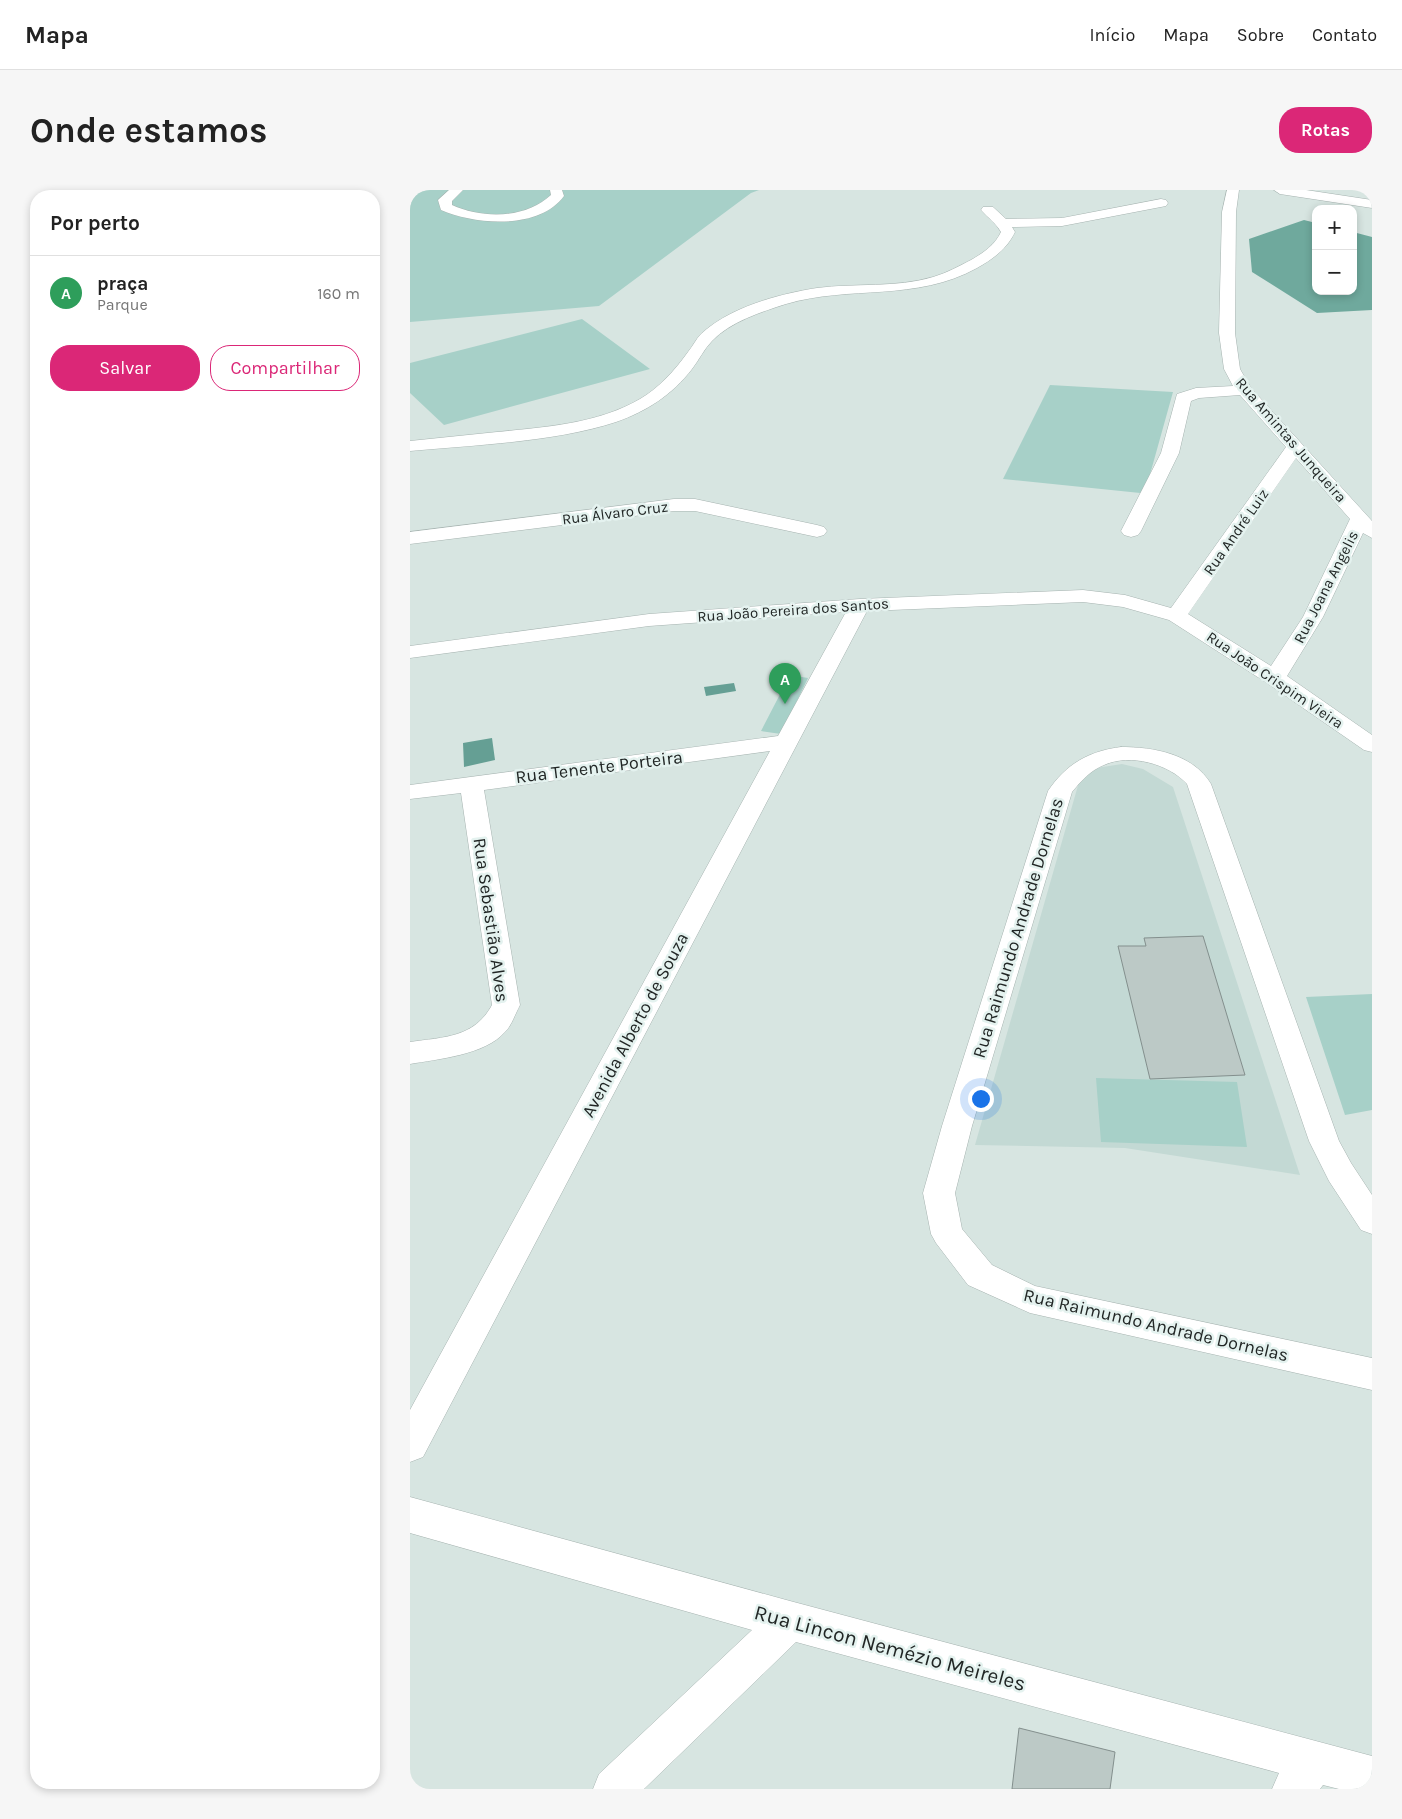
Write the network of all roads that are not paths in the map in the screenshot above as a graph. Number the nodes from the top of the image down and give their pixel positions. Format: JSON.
{"nodes":[{"id":1,"x":457,"y":190,"type":"edge"},
{"id":2,"x":571,"y":190,"type":"edge"},
{"id":3,"x":1233,"y":190,"type":"edge"},
{"id":4,"x":1280,"y":190,"type":"edge"},
{"id":5,"x":1348,"y":190,"type":"edge"},
{"id":6,"x":1295,"y":191,"type":"edge"},
{"id":7,"x":557,"y":193,"type":"edge"},
{"id":8,"x":1372,"y":194,"type":"edge"},
{"id":9,"x":1161,"y":203,"type":"dead end"},
{"id":10,"x":1372,"y":204,"type":"edge"},
{"id":11,"x":988,"y":210,"type":"dead end"},
{"id":12,"x":1003,"y":223,"type":"junction"},
{"id":13,"x":1244,"y":390,"type":"junction"},
{"id":14,"x":410,"y":446,"type":"edge"},
{"id":15,"x":1295,"y":446,"type":"junction"},
{"id":16,"x":1366,"y":525,"type":"edge"},
{"id":17,"x":817,"y":531,"type":"dead end"},
{"id":18,"x":1131,"y":531,"type":"dead end"},
{"id":19,"x":410,"y":538,"type":"edge"},
{"id":20,"x":860,"y":605,"type":"junction"},
{"id":21,"x":1176,"y":616,"type":"junction"},
{"id":22,"x":410,"y":652,"type":"edge"},
{"id":23,"x":1275,"y":678,"type":"junction"},
{"id":24,"x":1368,"y":736,"type":"edge"},
{"id":25,"x":787,"y":742,"type":"junction"},
{"id":26,"x":471,"y":783,"type":"junction"},
{"id":27,"x":410,"y":792,"type":"edge"},
{"id":28,"x":410,"y":1052,"type":"edge"},
{"id":29,"x":1372,"y":1221,"type":"edge"},
{"id":30,"x":1372,"y":1374,"type":"edge"},
{"id":31,"x":410,"y":1445,"type":"edge"},
{"id":32,"x":410,"y":1515,"type":"edge"},
{"id":33,"x":790,"y":1621,"type":"junction"},
{"id":34,"x":1304,"y":1776,"type":"edge"},
{"id":35,"x":1372,"y":1777,"type":"edge"},
{"id":36,"x":614,"y":1789,"type":"edge"}],
"edges":[{"from":1,"to":7,"type":"street"},
{"from":2,"to":7,"type":"street"},
{"from":3,"to":13,"type":"street","name":"Rua Amintas Junqueira"},
{"from":4,"to":6,"type":"street"},
{"from":5,"to":8,"type":"street"},
{"from":6,"to":10,"type":"street"},
{"from":9,"to":12,"type":"street"},
{"from":11,"to":12,"type":"street"},
{"from":12,"to":14,"type":"street"},
{"from":13,"to":15,"type":"street","name":"Rua Amintas Junqueira"},
{"from":13,"to":18,"type":"street"},
{"from":15,"to":16,"type":"street","name":"Rua Amintas Junqueira"},
{"from":15,"to":21,"type":"street","name":"Rua André Luiz"},
{"from":16,"to":23,"type":"street","name":"Rua Joana Angelis"},
{"from":17,"to":19,"type":"street","name":"Rua Álvaro Cruz"},
{"from":20,"to":21,"type":"street","name":"Rua João Pereira dos Santos"},
{"from":20,"to":22,"type":"street","name":"Rua João Pereira dos Santos"},
{"from":20,"to":25,"type":"street","name":"Avenida Alberto de Souza"},
{"from":21,"to":23,"type":"street","name":"Rua João Crispim Vieira"},
{"from":23,"to":24,"type":"street","name":"Rua João Crispim Vieira"},
{"from":25,"to":26,"type":"street","name":"Rua Tenente Porteira"},
{"from":25,"to":31,"type":"street","name":"Avenida Alberto de Souza"},
{"from":26,"to":27,"type":"street","name":"Rua Tenente Porteira"},
{"from":26,"to":28,"type":"street","name":"Rua Sebastião Alves"},
{"from":29,"to":30,"type":"street","name":"Rua Raimundo Andrade Dornelas"},
{"from":32,"to":33,"type":"street","name":"Rua Lincon Nemézio Meireles"},
{"from":33,"to":34,"type":"street","name":"Rua Lincon Nemézio Meireles"},
{"from":33,"to":36,"type":"street"},
{"from":34,"to":35,"type":"street","name":"Rua Lincon Nemézio Meireles"}]}
